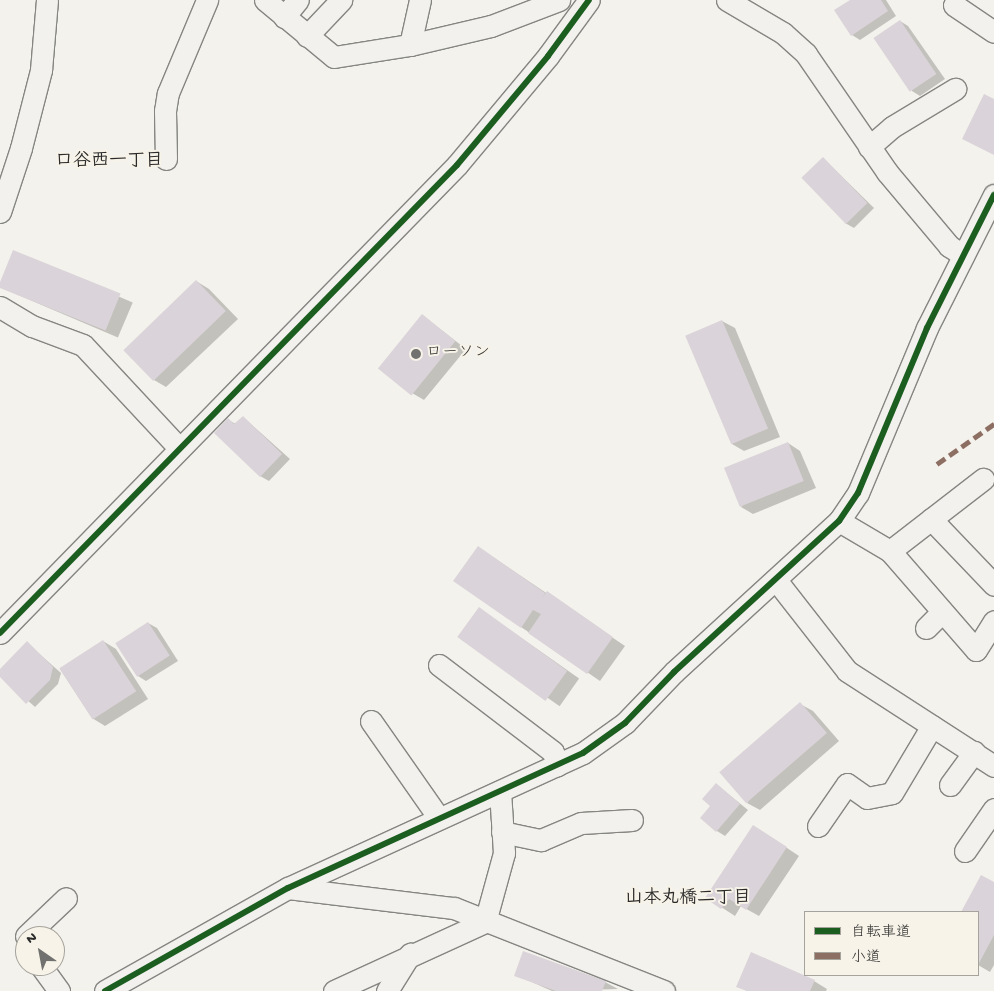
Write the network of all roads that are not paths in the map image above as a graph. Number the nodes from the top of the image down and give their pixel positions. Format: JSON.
{"nodes":[{"id":1,"x":47,"y":0,"type":"edge"},
{"id":2,"x":207,"y":0,"type":"edge"},
{"id":3,"x":264,"y":0,"type":"edge"},
{"id":4,"x":298,"y":0,"type":"edge"},
{"id":5,"x":341,"y":0,"type":"edge"},
{"id":6,"x":420,"y":0,"type":"edge"},
{"id":7,"x":559,"y":0,"type":"edge"},
{"id":8,"x":589,"y":0,"type":"edge"},
{"id":9,"x":727,"y":0,"type":"edge"},
{"id":10,"x":954,"y":5,"type":"dead end"},
{"id":11,"x":284,"y":17,"type":"junction"},
{"id":12,"x":994,"y":32,"type":"edge"},
{"id":13,"x":307,"y":36,"type":"junction"},
{"id":14,"x":410,"y":45,"type":"junction"},
{"id":15,"x":955,"y":89,"type":"dead end"},
{"id":16,"x":870,"y":147,"type":"junction"},
{"id":17,"x":166,"y":159,"type":"dead end"},
{"id":18,"x":994,"y":195,"type":"edge"},
{"id":19,"x":0,"y":212,"type":"edge"},
{"id":20,"x":963,"y":255,"type":"junction"},
{"id":21,"x":0,"y":307,"type":"edge"},
{"id":22,"x":179,"y":448,"type":"junction"},
{"id":23,"x":990,"y":480,"type":"edge"},
{"id":24,"x":931,"y":519,"type":"junction"},
{"id":25,"x":840,"y":521,"type":"junction"},
{"id":26,"x":890,"y":552,"type":"junction"},
{"id":27,"x":776,"y":580,"type":"junction"},
{"id":28,"x":994,"y":585,"type":"edge"},
{"id":29,"x":942,"y":612,"type":"junction"},
{"id":30,"x":994,"y":621,"type":"edge"},
{"id":31,"x":926,"y":628,"type":"dead end"},
{"id":32,"x":0,"y":633,"type":"edge"},
{"id":33,"x":439,"y":665,"type":"dead end"},
{"id":34,"x":371,"y":721,"type":"dead end"},
{"id":35,"x":932,"y":726,"type":"junction"},
{"id":36,"x":974,"y":752,"type":"junction"},
{"id":37,"x":557,"y":765,"type":"junction"},
{"id":38,"x":994,"y":766,"type":"edge"},
{"id":39,"x":950,"y":785,"type":"dead end"},
{"id":40,"x":500,"y":791,"type":"junction"},
{"id":41,"x":994,"y":809,"type":"edge"},
{"id":42,"x":439,"y":818,"type":"junction"},
{"id":43,"x":632,"y":820,"type":"dead end"},
{"id":44,"x":818,"y":826,"type":"dead end"},
{"id":45,"x":502,"y":832,"type":"junction"},
{"id":46,"x":966,"y":851,"type":"dead end"},
{"id":47,"x":288,"y":888,"type":"junction"},
{"id":48,"x":66,"y":898,"type":"dead end"},
{"id":49,"x":484,"y":922,"type":"junction"},
{"id":50,"x":36,"y":926,"type":"edge"},
{"id":51,"x":410,"y":954,"type":"junction"},
{"id":52,"x":48,"y":976,"type":"edge"},
{"id":53,"x":59,"y":991,"type":"edge"},
{"id":54,"x":105,"y":991,"type":"edge"},
{"id":55,"x":334,"y":991,"type":"edge"},
{"id":56,"x":387,"y":991,"type":"edge"},
{"id":57,"x":664,"y":991,"type":"edge"}],
"edges":[{"from":1,"to":19,"type":"street"},
{"from":2,"to":17,"type":"street"},
{"from":3,"to":11,"type":"street"},
{"from":4,"to":11,"type":"street"},
{"from":5,"to":13,"type":"street"},
{"from":6,"to":14,"type":"street"},
{"from":7,"to":14,"type":"street"},
{"from":8,"to":22,"type":"street"},
{"from":9,"to":16,"type":"street"},
{"from":10,"to":12,"type":"street"},
{"from":11,"to":13,"type":"street"},
{"from":13,"to":14,"type":"street"},
{"from":15,"to":16,"type":"street"},
{"from":16,"to":20,"type":"street"},
{"from":18,"to":20,"type":"street"},
{"from":20,"to":25,"type":"street"},
{"from":21,"to":22,"type":"street"},
{"from":22,"to":32,"type":"street"},
{"from":23,"to":24,"type":"street"},
{"from":24,"to":26,"type":"street"},
{"from":24,"to":28,"type":"street"},
{"from":25,"to":26,"type":"street"},
{"from":25,"to":27,"type":"street"},
{"from":26,"to":29,"type":"street"},
{"from":27,"to":35,"type":"street"},
{"from":27,"to":37,"type":"street"},
{"from":29,"to":30,"type":"street"},
{"from":29,"to":31,"type":"street"},
{"from":33,"to":37,"type":"street"},
{"from":34,"to":42,"type":"street"},
{"from":35,"to":36,"type":"street"},
{"from":35,"to":44,"type":"street"},
{"from":36,"to":38,"type":"street"},
{"from":36,"to":39,"type":"street"},
{"from":37,"to":40,"type":"street"},
{"from":40,"to":42,"type":"street"},
{"from":40,"to":45,"type":"street"},
{"from":41,"to":46,"type":"street"},
{"from":42,"to":47,"type":"street"},
{"from":43,"to":45,"type":"street"},
{"from":45,"to":49,"type":"street"},
{"from":47,"to":49,"type":"street"},
{"from":47,"to":54,"type":"street"},
{"from":48,"to":50,"type":"street"},
{"from":49,"to":51,"type":"street"},
{"from":49,"to":57,"type":"street"},
{"from":51,"to":55,"type":"street"},
{"from":51,"to":56,"type":"street"},
{"from":52,"to":53,"type":"street"}]}
